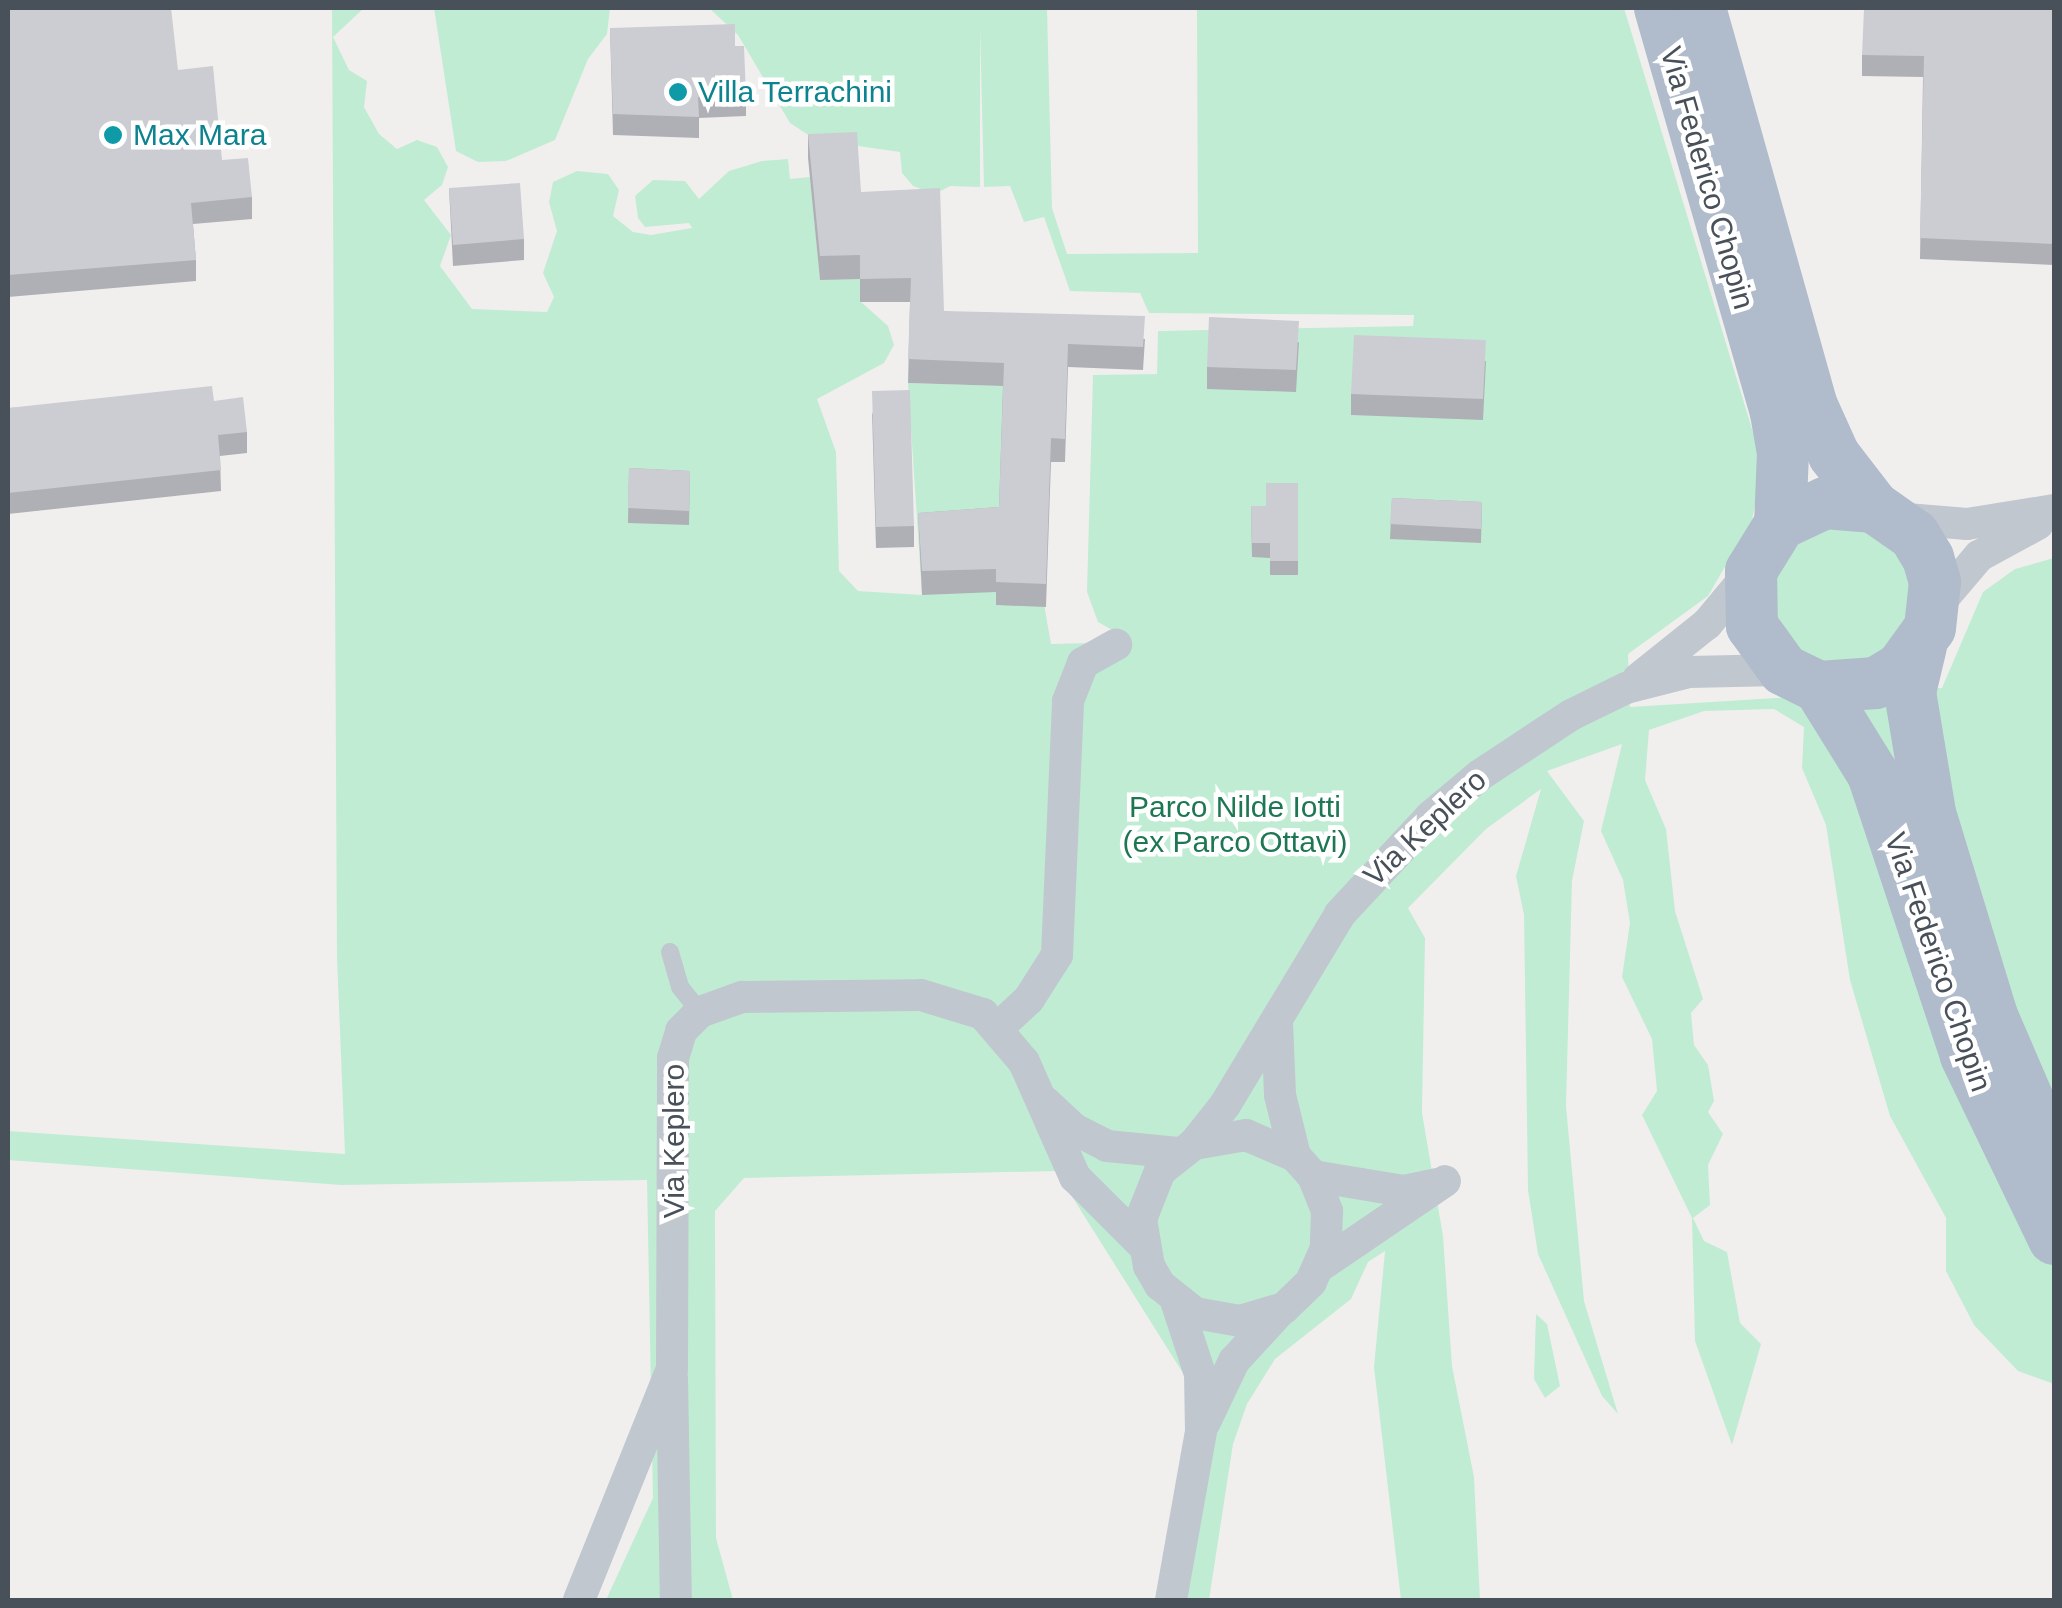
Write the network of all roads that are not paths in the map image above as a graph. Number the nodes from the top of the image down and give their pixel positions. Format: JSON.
{"nodes":[{"id":1,"x":1660,"y":8,"type":"edge"},
{"id":2,"x":1700,"y":8,"type":"edge"},
{"id":3,"x":1884,"y":513,"type":"junction"},
{"id":4,"x":2054,"y":514,"type":"edge"},
{"id":5,"x":1780,"y":524,"type":"junction"},
{"id":6,"x":1751,"y":571,"type":"junction"},
{"id":7,"x":1928,"y":627,"type":"junction"},
{"id":8,"x":1116,"y":644,"type":"dead end"},
{"id":9,"x":1802,"y":678,"type":"junction"},
{"id":10,"x":1626,"y":688,"type":"junction"},
{"id":11,"x":670,"y":952,"type":"dead end"},
{"id":12,"x":700,"y":1012,"type":"junction"},
{"id":13,"x":1276,"y":1023,"type":"junction"},
{"id":14,"x":999,"y":1027,"type":"junction"},
{"id":15,"x":1045,"y":1102,"type":"junction"},
{"id":16,"x":1186,"y":1149,"type":"junction"},
{"id":17,"x":2054,"y":1160,"type":"edge"},
{"id":18,"x":1304,"y":1166,"type":"junction"},
{"id":19,"x":2054,"y":1239,"type":"edge"},
{"id":20,"x":1142,"y":1244,"type":"junction"},
{"id":21,"x":1320,"y":1266,"type":"junction"},
{"id":22,"x":1176,"y":1301,"type":"junction"},
{"id":23,"x":1284,"y":1308,"type":"junction"},
{"id":24,"x":672,"y":1369,"type":"junction"},
{"id":25,"x":1202,"y":1431,"type":"junction"},
{"id":26,"x":579,"y":1600,"type":"edge"},
{"id":27,"x":676,"y":1600,"type":"edge"},
{"id":28,"x":1171,"y":1600,"type":"edge"}],
"edges":[{"from":1,"to":5,"type":"main road","name":"Via Federico Chopin"},
{"from":2,"to":3,"type":"main road","name":"Via Federico Chopin"},
{"from":3,"to":4,"type":"street"},
{"from":3,"to":5,"type":"main road"},
{"from":3,"to":7,"type":"main road","name":"Via Federico Chopin"},
{"from":4,"to":7,"type":"street"},
{"from":5,"to":6,"type":"main road","name":"Via Federico Chopin"},
{"from":6,"to":9,"type":"main road","name":"Via Federico Chopin"},
{"from":6,"to":10,"type":"street"},
{"from":7,"to":9,"type":"main road"},
{"from":7,"to":17,"type":"main road","name":"Via Federico Chopin"},
{"from":8,"to":14,"type":"street"},
{"from":9,"to":10,"type":"street"},
{"from":9,"to":19,"type":"main road","name":"Via Federico Chopin"},
{"from":10,"to":13,"type":"street","name":"Via Keplero"},
{"from":11,"to":12,"type":"lane"},
{"from":12,"to":14,"type":"street"},
{"from":12,"to":24,"type":"street","name":"Via Keplero"},
{"from":13,"to":16,"type":"street","name":"Via Keplero"},
{"from":13,"to":18,"type":"street"},
{"from":14,"to":15,"type":"street"},
{"from":15,"to":16,"type":"street"},
{"from":15,"to":20,"type":"street"},
{"from":16,"to":18,"type":"street"},
{"from":16,"to":20,"type":"street"},
{"from":18,"to":21,"type":"street"},
{"from":18,"to":21,"type":"street"},
{"from":20,"to":22,"type":"street"},
{"from":21,"to":23,"type":"street"},
{"from":22,"to":23,"type":"street"},
{"from":22,"to":25,"type":"street"},
{"from":23,"to":25,"type":"street"},
{"from":24,"to":26,"type":"street","name":"Via Keplero"},
{"from":24,"to":27,"type":"street"},
{"from":25,"to":28,"type":"street"}]}
